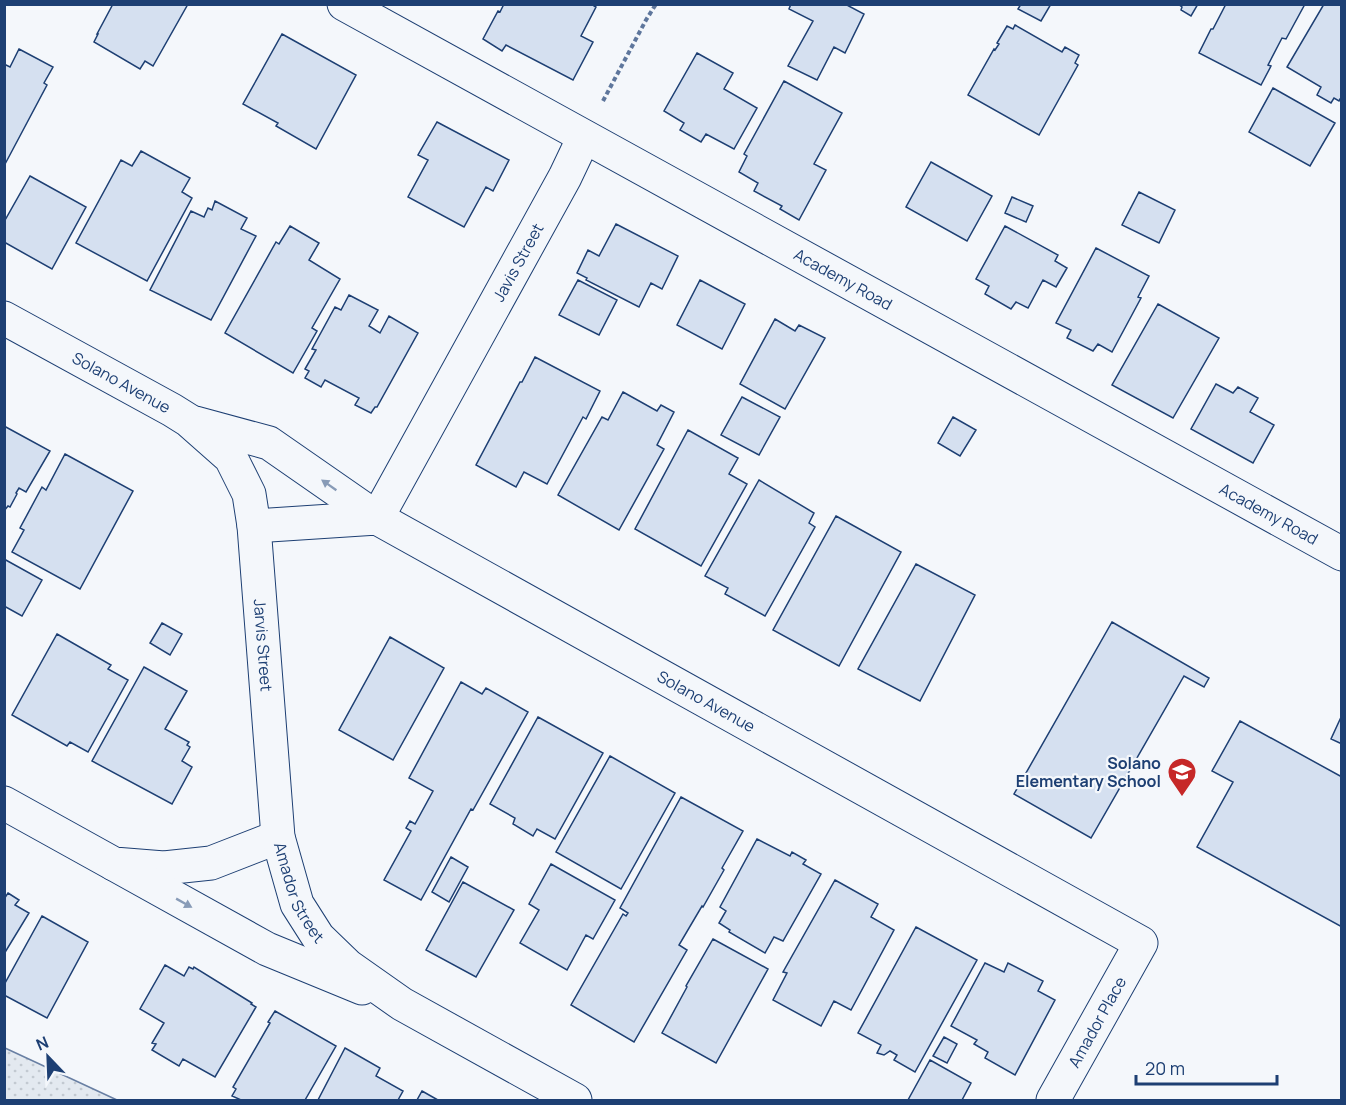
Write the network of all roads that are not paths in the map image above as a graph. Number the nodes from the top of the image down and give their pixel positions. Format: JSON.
{"nodes":[{"id":1,"x":344,"y":4,"type":"edge"},
{"id":2,"x":584,"y":137,"type":"junction"},
{"id":3,"x":4,"y":318,"type":"edge"},
{"id":4,"x":188,"y":420,"type":"junction"},
{"id":5,"x":231,"y":458,"type":"joint"},
{"id":6,"x":377,"y":518,"type":"junction"},
{"id":7,"x":254,"y":526,"type":"junction"},
{"id":8,"x":1341,"y":555,"type":"edge"},
{"id":9,"x":4,"y":804,"type":"edge"},
{"id":10,"x":278,"y":837,"type":"junction"},
{"id":11,"x":114,"y":864,"type":"junction"},
{"id":12,"x":1141,"y":943,"type":"joint"},
{"id":13,"x":402,"y":1004,"type":"junction"},
{"id":14,"x":575,"y":1101,"type":"edge"},
{"id":15,"x":1053,"y":1101,"type":"edge"}],
"edges":[{"from":1,"to":2,"type":"street","name":"Academy Road"},
{"from":2,"to":6,"type":"street","name":"Javis Street"},
{"from":2,"to":8,"type":"street","name":"Academy Road"},
{"from":3,"to":4,"type":"street","name":"Solano Avenue"},
{"from":4,"to":5,"type":"street","name":"Solano Avenue"},
{"from":6,"to":4,"type":"street","name":"Solano Avenue","one_way":true},
{"from":5,"to":7,"type":"street","name":"Jarvis Street"},
{"from":6,"to":7,"type":"street"},
{"from":6,"to":12,"type":"street","name":"Solano Avenue"},
{"from":7,"to":10,"type":"street","name":"Jarvis Street"},
{"from":9,"to":11,"type":"street","name":"Amador Street"},
{"from":10,"to":11,"type":"street","name":"Amador Street"},
{"from":10,"to":13,"type":"street","name":"Amador Street"},
{"from":11,"to":13,"type":"street","one_way":true},
{"from":12,"to":15,"type":"street","name":"Amador Place"},
{"from":13,"to":14,"type":"street","name":"Amador Street"}]}
